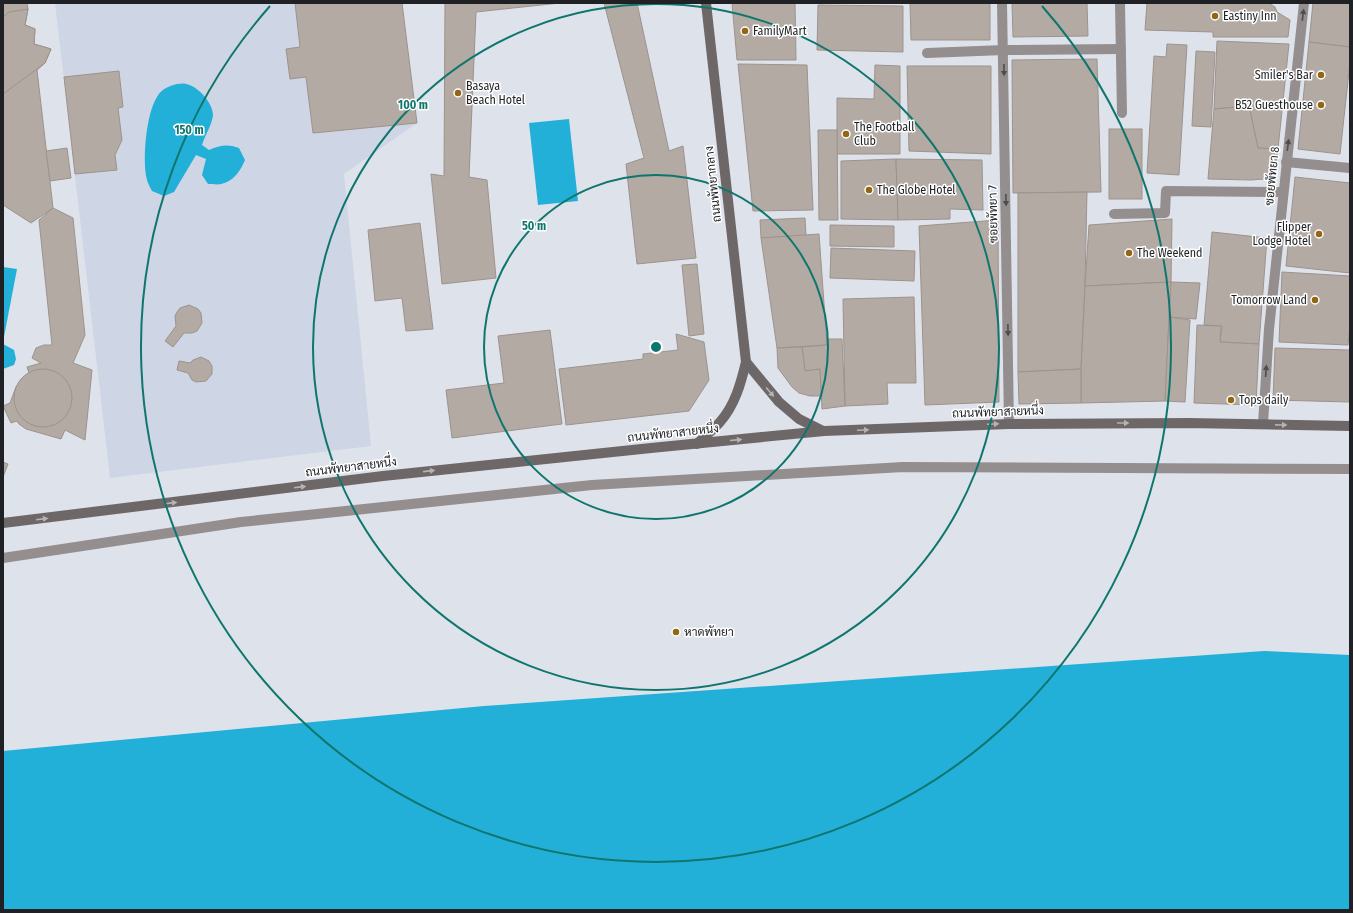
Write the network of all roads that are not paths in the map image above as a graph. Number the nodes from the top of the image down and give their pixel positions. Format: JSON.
{"nodes":[{"id":1,"x":706,"y":3,"type":"edge"},
{"id":2,"x":1002,"y":3,"type":"edge"},
{"id":3,"x":1120,"y":3,"type":"edge"},
{"id":4,"x":1304,"y":3,"type":"edge"},
{"id":5,"x":1121,"y":49,"type":"junction"},
{"id":6,"x":1004,"y":50,"type":"junction"},
{"id":7,"x":927,"y":53,"type":"dead end"},
{"id":8,"x":1122,"y":114,"type":"dead end"},
{"id":9,"x":1286,"y":162,"type":"junction"},
{"id":10,"x":1350,"y":168,"type":"edge"},
{"id":11,"x":1283,"y":192,"type":"junction"},
{"id":12,"x":1114,"y":214,"type":"dead end"},
{"id":13,"x":746,"y":362,"type":"junction"},
{"id":14,"x":1009,"y":424,"type":"junction"},
{"id":15,"x":1263,"y":424,"type":"junction"},
{"id":16,"x":1350,"y":426,"type":"edge"},
{"id":17,"x":824,"y":432,"type":"junction"},
{"id":18,"x":697,"y":444,"type":"junction"},
{"id":19,"x":1350,"y":469,"type":"edge"},
{"id":20,"x":3,"y":523,"type":"edge"},
{"id":21,"x":3,"y":558,"type":"edge"}],
"edges":[{"from":1,"to":13,"type":"main road","name":"ถนนพัทยากลาง"},
{"from":2,"to":6,"type":"street","name":"ซอยพัทยา 7"},
{"from":3,"to":5,"type":"street"},
{"from":9,"to":4,"type":"street","name":"ซอยพัทยา 8","one_way":true},
{"from":5,"to":6,"type":"street"},
{"from":5,"to":8,"type":"street"},
{"from":6,"to":7,"type":"street"},
{"from":6,"to":14,"type":"street","name":"ซอยพัทยา 7","one_way":true},
{"from":9,"to":10,"type":"street"},
{"from":9,"to":11,"type":"street","name":"ซอยพัทยา 8"},
{"from":11,"to":12,"type":"street"},
{"from":15,"to":11,"type":"street","name":"ซอยพัทยา 8","one_way":true},
{"from":13,"to":17,"type":"main road","one_way":true},
{"from":13,"to":18,"type":"main road","name":"ถนนพัทยากลาง"},
{"from":14,"to":15,"type":"main road","name":"ถนนพัทยาสายหนึ่ง","one_way":true},
{"from":17,"to":14,"type":"main road","name":"ถนนพัทยาสายหนึ่ง","one_way":true},
{"from":15,"to":16,"type":"main road","name":"ถนนพัทยาสายหนึ่ง","one_way":true},
{"from":18,"to":17,"type":"main road","name":"ถนนพัทยาสายหนึ่ง","one_way":true},
{"from":20,"to":18,"type":"main road","name":"ถนนพัทยาสายหนึ่ง","one_way":true},
{"from":19,"to":21,"type":"street"}]}
